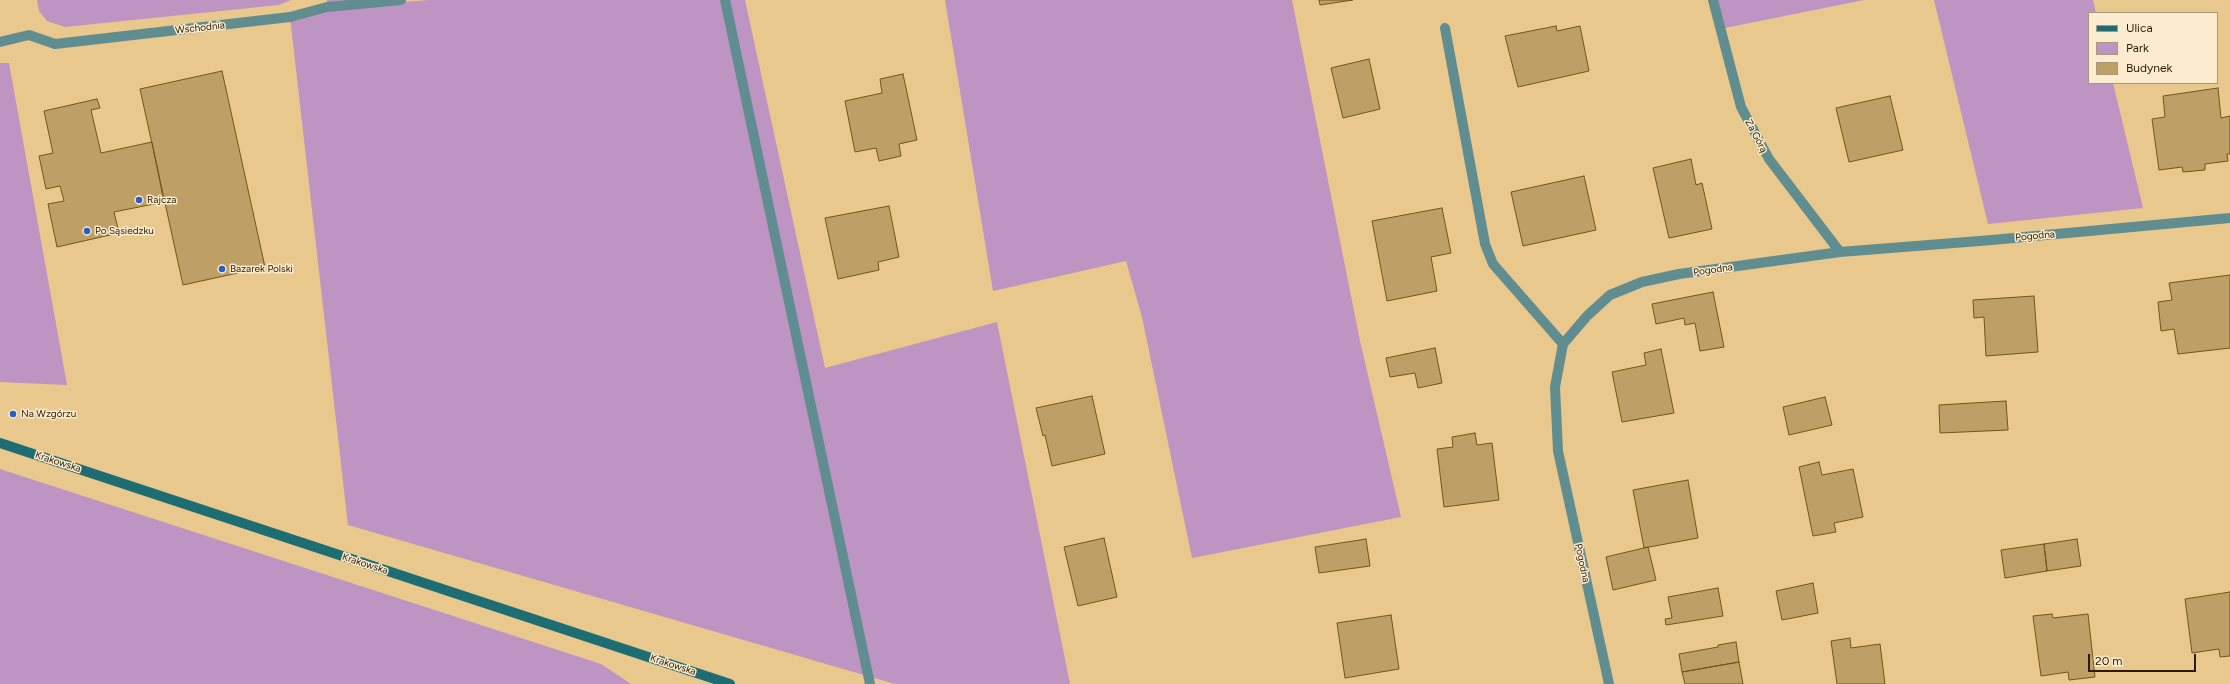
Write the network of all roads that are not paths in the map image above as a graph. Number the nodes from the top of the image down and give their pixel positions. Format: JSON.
{"nodes":[{"id":1,"x":401,"y":0,"type":"edge"},
{"id":2,"x":725,"y":0,"type":"edge"},
{"id":3,"x":1713,"y":0,"type":"edge"},
{"id":4,"x":1445,"y":28,"type":"dead end"},
{"id":5,"x":0,"y":42,"type":"edge"},
{"id":6,"x":2230,"y":218,"type":"edge"},
{"id":7,"x":1840,"y":252,"type":"junction"},
{"id":8,"x":1563,"y":344,"type":"junction"},
{"id":9,"x":0,"y":443,"type":"edge"},
{"id":10,"x":730,"y":684,"type":"edge"},
{"id":11,"x":870,"y":684,"type":"edge"},
{"id":12,"x":1609,"y":684,"type":"edge"}],
"edges":[{"from":1,"to":5,"type":"street","name":"Wschodnia"},
{"from":2,"to":11,"type":"street"},
{"from":3,"to":7,"type":"street","name":"Za Górą"},
{"from":4,"to":8,"type":"street"},
{"from":6,"to":7,"type":"street","name":"Pogodna"},
{"from":7,"to":8,"type":"street","name":"Pogodna"},
{"from":8,"to":12,"type":"street","name":"Pogodna"},
{"from":9,"to":10,"type":"main road","name":"Krakowska"}]}
